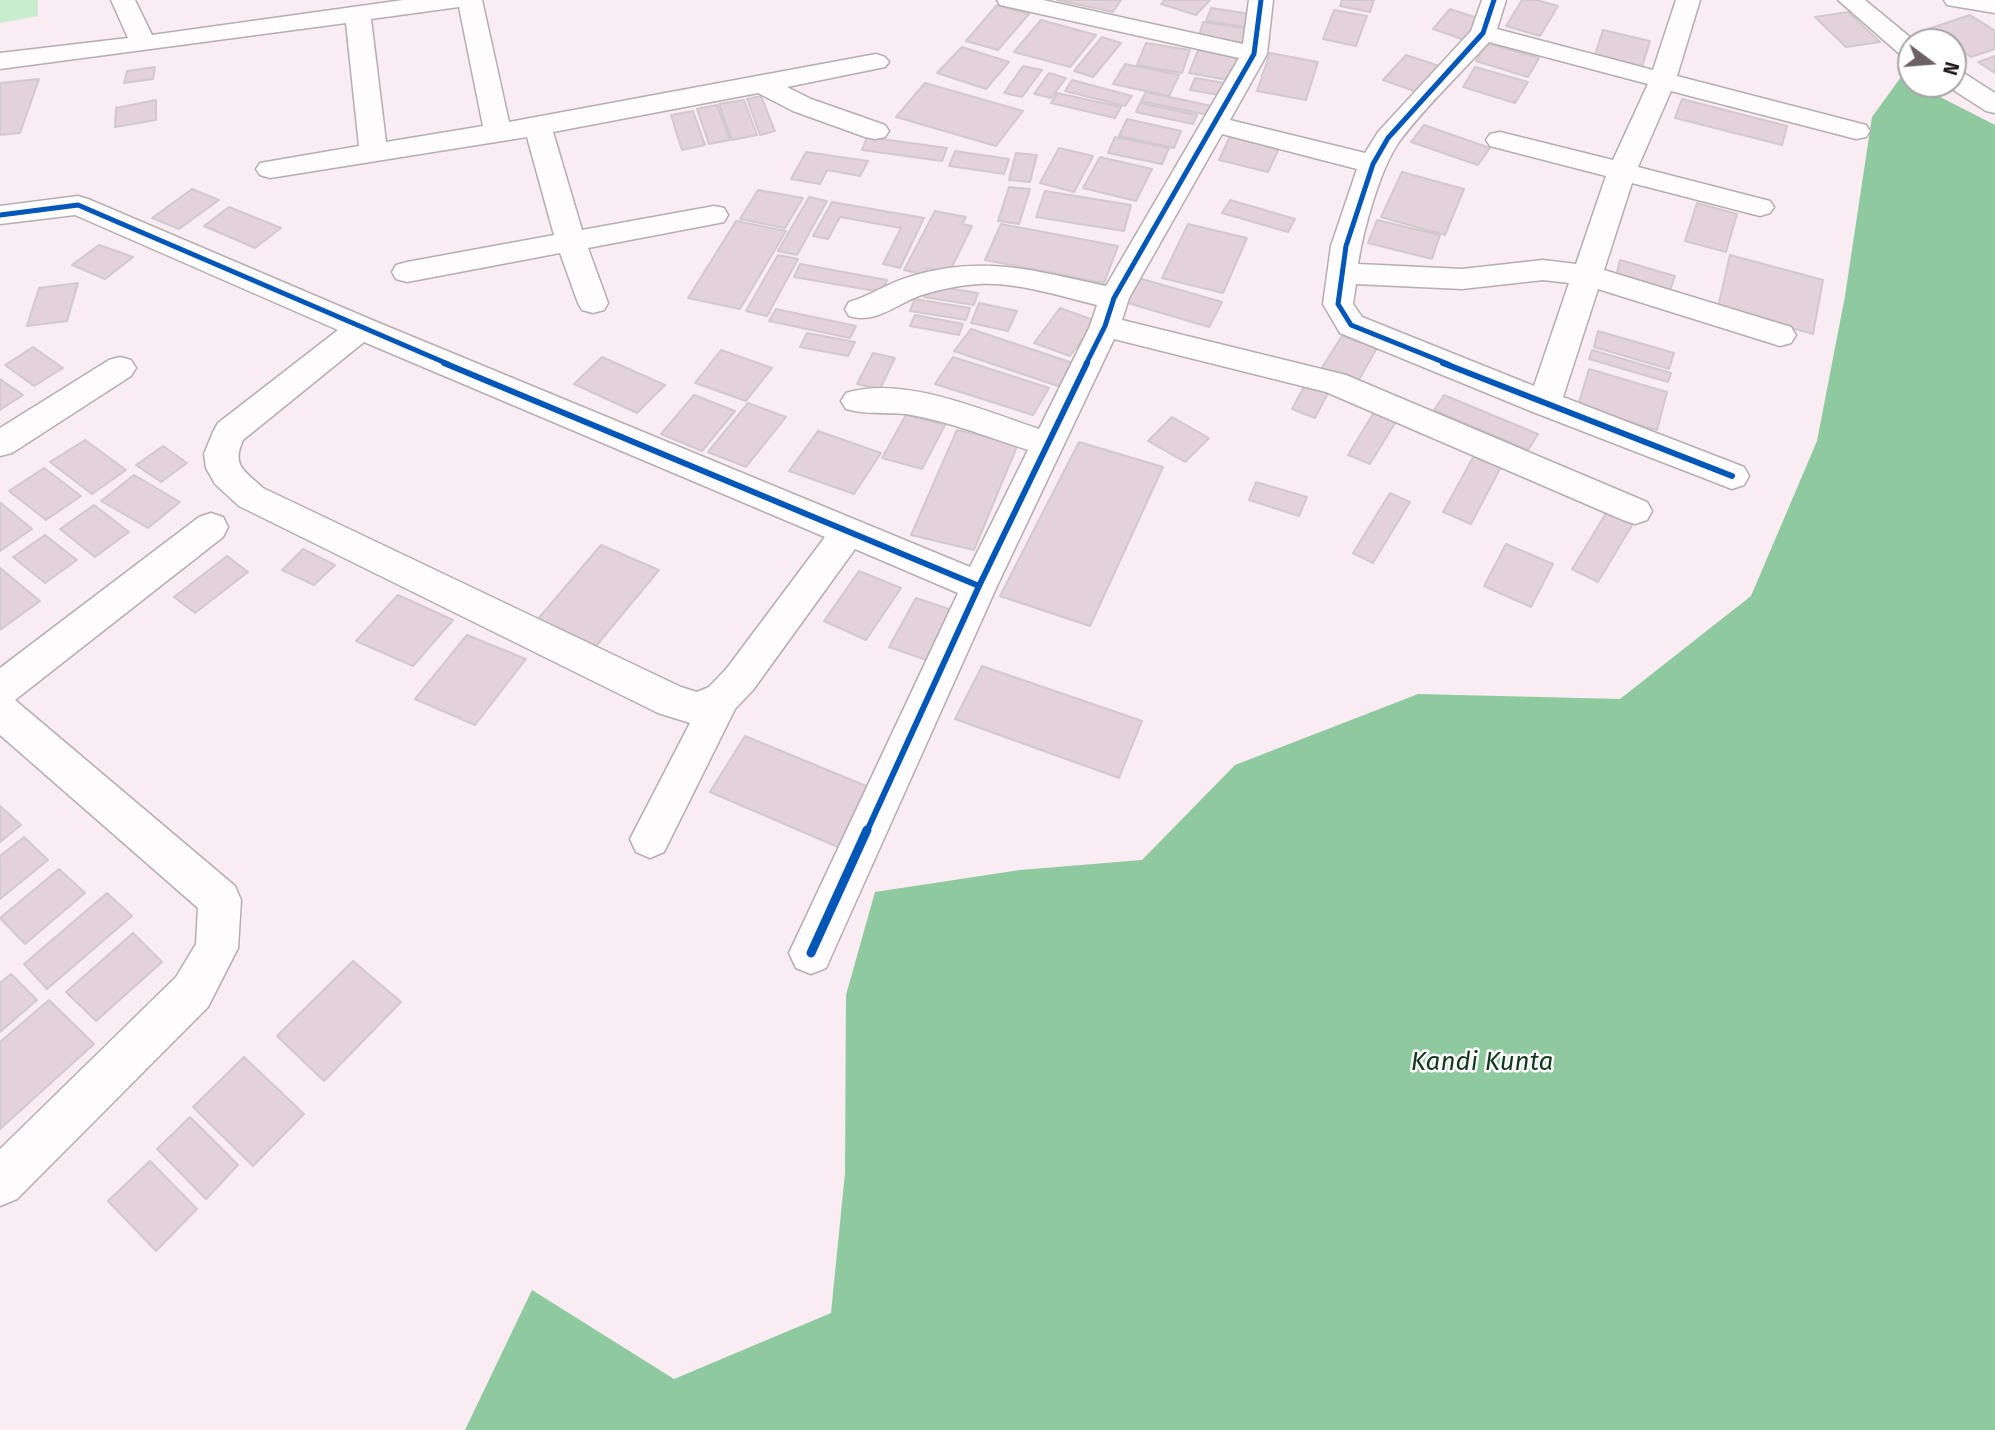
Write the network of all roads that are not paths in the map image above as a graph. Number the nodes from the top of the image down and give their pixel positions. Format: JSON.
{"nodes":[{"id":1,"x":123,"y":0,"type":"edge"},
{"id":2,"x":456,"y":0,"type":"edge"},
{"id":3,"x":470,"y":0,"type":"edge"},
{"id":4,"x":1009,"y":0,"type":"edge"},
{"id":5,"x":1261,"y":0,"type":"edge"},
{"id":6,"x":1494,"y":0,"type":"edge"},
{"id":7,"x":1688,"y":0,"type":"edge"},
{"id":8,"x":1850,"y":0,"type":"edge"},
{"id":9,"x":1956,"y":0,"type":"edge"},
{"id":10,"x":1995,"y":6,"type":"edge"},
{"id":11,"x":358,"y":14,"type":"junction"},
{"id":12,"x":1483,"y":33,"type":"junction"},
{"id":13,"x":1897,"y":39,"type":"edge"},
{"id":14,"x":144,"y":44,"type":"junction"},
{"id":15,"x":1254,"y":54,"type":"junction"},
{"id":16,"x":0,"y":61,"type":"edge"},
{"id":17,"x":876,"y":62,"type":"dead end"},
{"id":18,"x":1662,"y":82,"type":"junction"},
{"id":19,"x":759,"y":83,"type":"junction"},
{"id":20,"x":1967,"y":87,"type":"edge"},
{"id":21,"x":1995,"y":105,"type":"edge"},
{"id":22,"x":1214,"y":124,"type":"junction"},
{"id":23,"x":538,"y":127,"type":"junction"},
{"id":24,"x":875,"y":131,"type":"dead end"},
{"id":25,"x":1856,"y":131,"type":"dead end"},
{"id":26,"x":498,"y":132,"type":"junction"},
{"id":27,"x":1500,"y":139,"type":"dead end"},
{"id":28,"x":373,"y":152,"type":"junction"},
{"id":29,"x":1373,"y":164,"type":"junction"},
{"id":30,"x":270,"y":169,"type":"dead end"},
{"id":31,"x":1622,"y":171,"type":"junction"},
{"id":32,"x":1760,"y":207,"type":"dead end"},
{"id":33,"x":0,"y":215,"type":"edge"},
{"id":34,"x":714,"y":215,"type":"dead end"},
{"id":35,"x":571,"y":243,"type":"junction"},
{"id":36,"x":407,"y":272,"type":"dead end"},
{"id":37,"x":1344,"y":273,"type":"junction"},
{"id":38,"x":1589,"y":276,"type":"junction"},
{"id":39,"x":593,"y":303,"type":"dead end"},
{"id":40,"x":860,"y":309,"type":"dead end"},
{"id":41,"x":1110,"y":312,"type":"junction"},
{"id":42,"x":361,"y":327,"type":"junction"},
{"id":43,"x":1780,"y":335,"type":"dead end"},
{"id":44,"x":120,"y":368,"type":"dead end"},
{"id":45,"x":857,"y":401,"type":"dead end"},
{"id":46,"x":1544,"y":404,"type":"junction"},
{"id":47,"x":0,"y":444,"type":"edge"},
{"id":48,"x":1048,"y":444,"type":"junction"},
{"id":49,"x":1732,"y":476,"type":"dead end"},
{"id":50,"x":1634,"y":511,"type":"dead end"},
{"id":51,"x":211,"y":527,"type":"dead end"},
{"id":52,"x":849,"y":531,"type":"junction"},
{"id":53,"x":979,"y":586,"type":"junction"},
{"id":54,"x":0,"y":690,"type":"edge"},
{"id":55,"x":722,"y":698,"type":"junction"},
{"id":56,"x":0,"y":711,"type":"edge"},
{"id":57,"x":650,"y":839,"type":"dead end"},
{"id":58,"x":811,"y":953,"type":"dead end"},
{"id":59,"x":0,"y":1182,"type":"edge"}],
"edges":[{"from":1,"to":14,"type":"street"},
{"from":2,"to":11,"type":"street"},
{"from":3,"to":26,"type":"street"},
{"from":4,"to":15,"type":"street"},
{"from":5,"to":15,"type":"street"},
{"from":6,"to":12,"type":"street"},
{"from":7,"to":18,"type":"street"},
{"from":8,"to":13,"type":"street"},
{"from":9,"to":10,"type":"street"},
{"from":11,"to":14,"type":"street"},
{"from":11,"to":28,"type":"street"},
{"from":12,"to":18,"type":"street"},
{"from":12,"to":29,"type":"street"},
{"from":14,"to":16,"type":"street"},
{"from":15,"to":22,"type":"street"},
{"from":17,"to":19,"type":"street"},
{"from":18,"to":25,"type":"street"},
{"from":18,"to":31,"type":"street"},
{"from":19,"to":23,"type":"street"},
{"from":19,"to":24,"type":"street"},
{"from":20,"to":21,"type":"street"},
{"from":22,"to":29,"type":"street"},
{"from":22,"to":41,"type":"street"},
{"from":23,"to":26,"type":"street"},
{"from":23,"to":35,"type":"street"},
{"from":26,"to":28,"type":"street"},
{"from":27,"to":31,"type":"street"},
{"from":28,"to":30,"type":"street"},
{"from":29,"to":37,"type":"street"},
{"from":31,"to":32,"type":"street"},
{"from":31,"to":38,"type":"street"},
{"from":33,"to":42,"type":"street"},
{"from":34,"to":35,"type":"street"},
{"from":35,"to":36,"type":"street"},
{"from":35,"to":39,"type":"street"},
{"from":37,"to":38,"type":"street"},
{"from":37,"to":46,"type":"street"},
{"from":38,"to":43,"type":"street"},
{"from":38,"to":46,"type":"street"},
{"from":40,"to":41,"type":"street"},
{"from":41,"to":48,"type":"street"},
{"from":41,"to":50,"type":"street"},
{"from":42,"to":52,"type":"street"},
{"from":42,"to":55,"type":"street"},
{"from":44,"to":47,"type":"street"},
{"from":45,"to":48,"type":"street"},
{"from":46,"to":49,"type":"street"},
{"from":48,"to":53,"type":"street"},
{"from":51,"to":54,"type":"street"},
{"from":52,"to":53,"type":"street"},
{"from":52,"to":55,"type":"street"},
{"from":53,"to":58,"type":"street"},
{"from":55,"to":57,"type":"street"},
{"from":56,"to":59,"type":"street"}]}
